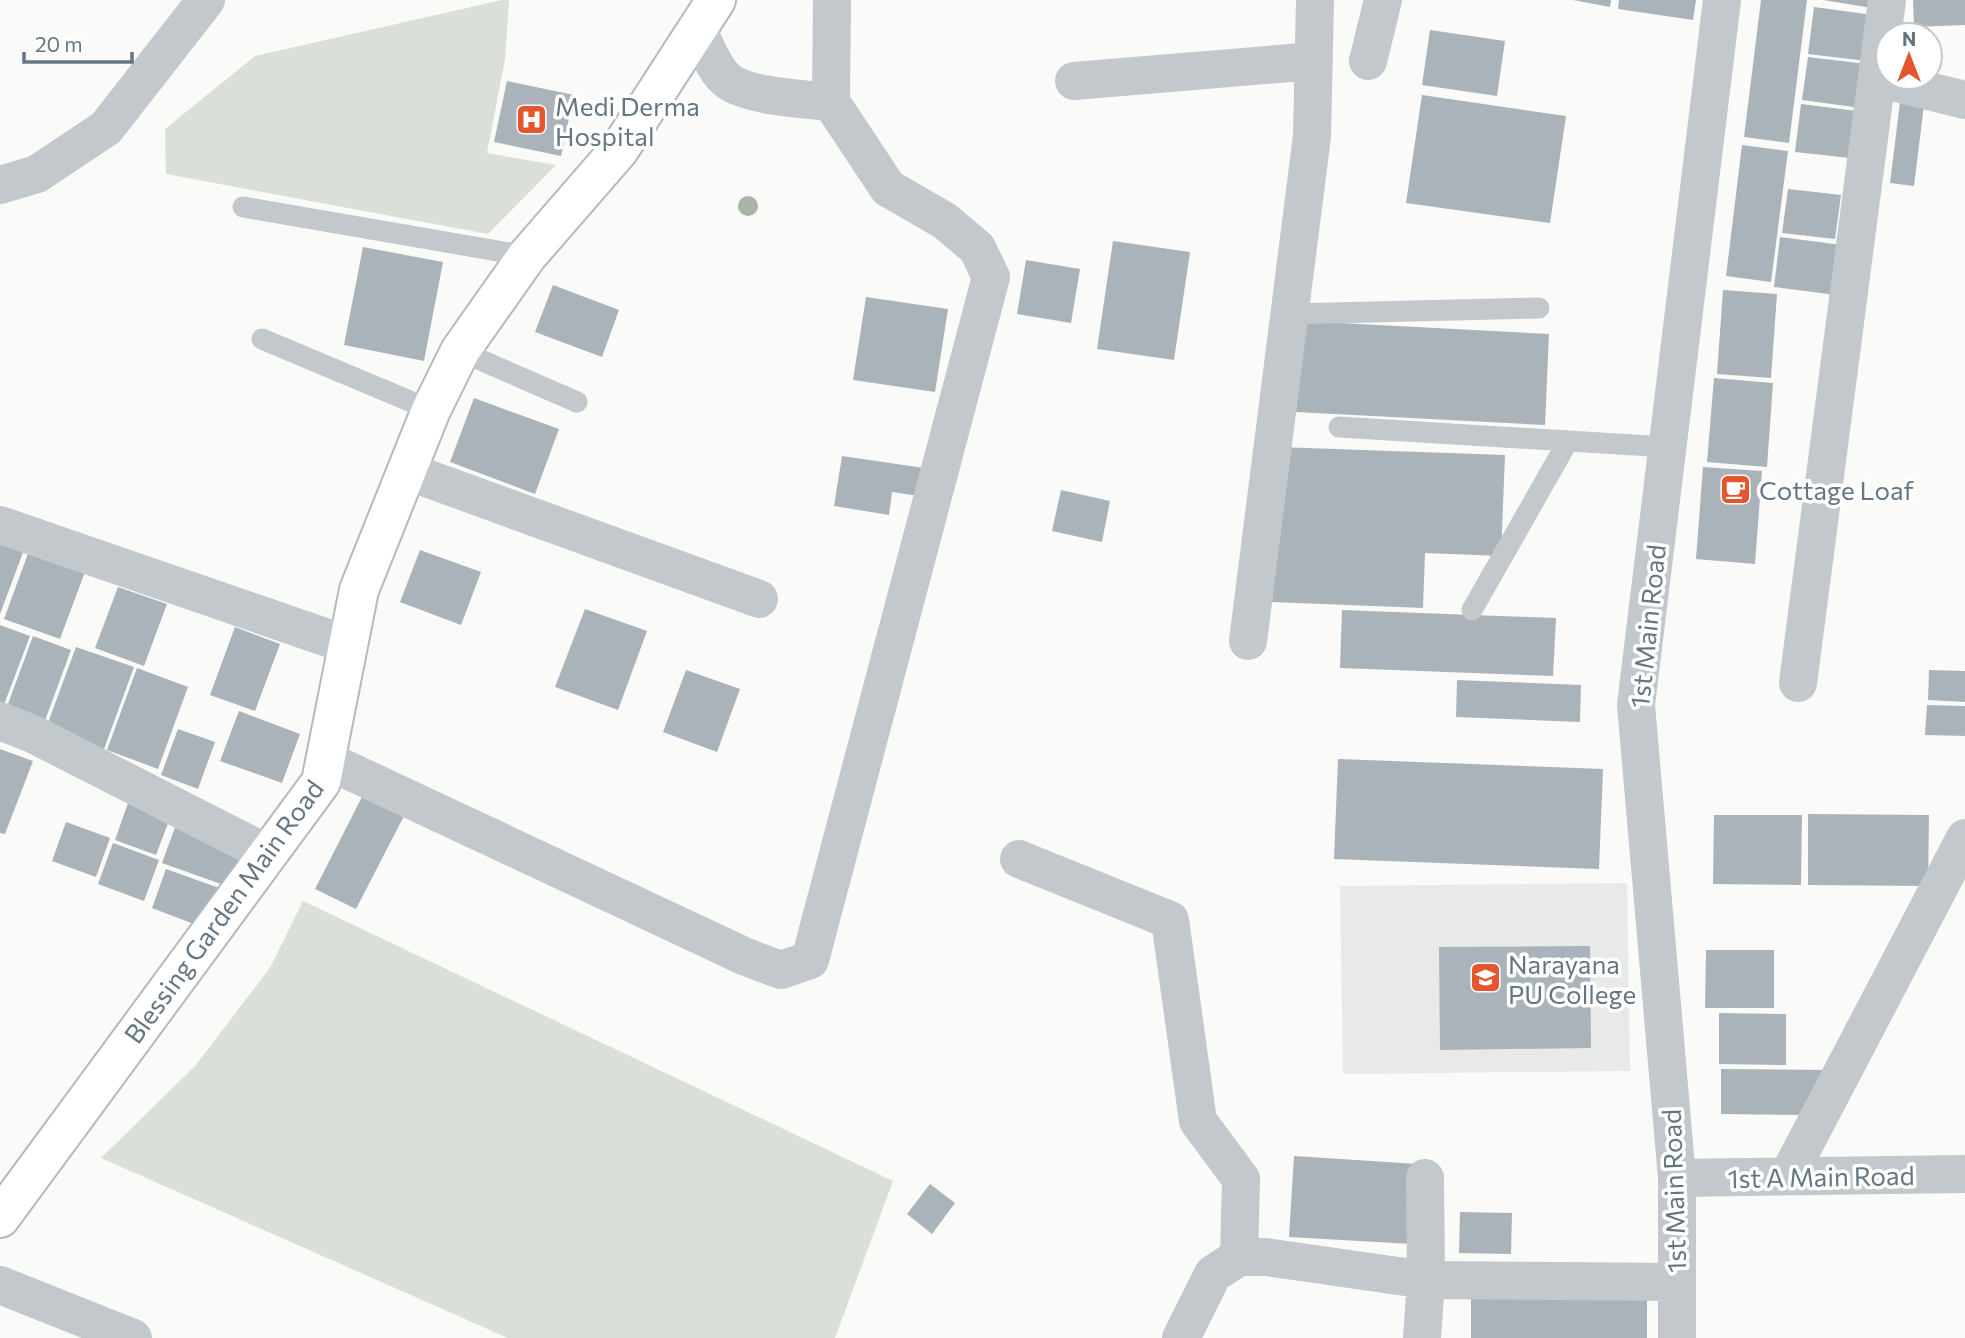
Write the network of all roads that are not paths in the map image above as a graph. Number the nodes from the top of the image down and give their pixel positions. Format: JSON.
{"nodes":[{"id":1,"x":206,"y":0,"type":"edge"},
{"id":2,"x":832,"y":0,"type":"edge"},
{"id":3,"x":1315,"y":0,"type":"edge"},
{"id":4,"x":1383,"y":0,"type":"edge"},
{"id":5,"x":1722,"y":0,"type":"edge"},
{"id":6,"x":1887,"y":0,"type":"edge"},
{"id":7,"x":706,"y":14,"type":"edge"},
{"id":8,"x":1884,"y":21,"type":"edge"},
{"id":9,"x":1314,"y":61,"type":"junction"},
{"id":10,"x":1368,"y":61,"type":"dead end"},
{"id":11,"x":1074,"y":81,"type":"dead end"},
{"id":12,"x":1875,"y":91,"type":"edge"},
{"id":13,"x":1929,"y":91,"type":"edge"},
{"id":14,"x":1965,"y":100,"type":"edge"},
{"id":15,"x":831,"y":102,"type":"junction"},
{"id":16,"x":0,"y":186,"type":"edge"},
{"id":17,"x":243,"y":207,"type":"dead end"},
{"id":18,"x":527,"y":256,"type":"junction"},
{"id":19,"x":1539,"y":308,"type":"dead end"},
{"id":20,"x":1289,"y":314,"type":"junction"},
{"id":21,"x":262,"y":339,"type":"dead end"},
{"id":22,"x":460,"y":351,"type":"junction"},
{"id":23,"x":577,"y":402,"type":"dead end"},
{"id":24,"x":430,"y":410,"type":"junction"},
{"id":25,"x":1339,"y":427,"type":"dead end"},
{"id":26,"x":1568,"y":441,"type":"junction"},
{"id":27,"x":1667,"y":447,"type":"junction"},
{"id":28,"x":407,"y":471,"type":"junction"},
{"id":29,"x":0,"y":525,"type":"edge"},
{"id":30,"x":759,"y":599,"type":"dead end"},
{"id":31,"x":1472,"y":610,"type":"dead end"},
{"id":32,"x":1248,"y":641,"type":"dead end"},
{"id":33,"x":348,"y":645,"type":"junction"},
{"id":34,"x":1798,"y":683,"type":"dead end"},
{"id":35,"x":0,"y":722,"type":"edge"},
{"id":36,"x":326,"y":760,"type":"junction"},
{"id":37,"x":1965,"y":838,"type":"edge"},
{"id":38,"x":268,"y":854,"type":"junction"},
{"id":39,"x":1019,"y":859,"type":"dead end"},
{"id":40,"x":1965,"y":1174,"type":"edge"},
{"id":41,"x":1788,"y":1176,"type":"junction"},
{"id":42,"x":1425,"y":1178,"type":"dead end"},
{"id":43,"x":1677,"y":1178,"type":"junction"},
{"id":44,"x":0,"y":1218,"type":"edge"},
{"id":45,"x":1239,"y":1257,"type":"junction"},
{"id":46,"x":1426,"y":1280,"type":"junction"},
{"id":47,"x":1677,"y":1282,"type":"junction"},
{"id":48,"x":0,"y":1285,"type":"edge"},
{"id":49,"x":133,"y":1338,"type":"edge"},
{"id":50,"x":1181,"y":1338,"type":"edge"},
{"id":51,"x":1422,"y":1338,"type":"edge"},
{"id":52,"x":1677,"y":1338,"type":"edge"}],
"edges":[{"from":1,"to":16,"type":"street"},
{"from":2,"to":15,"type":"street"},
{"from":3,"to":9,"type":"street"},
{"from":4,"to":10,"type":"street"},
{"from":5,"to":27,"type":"street","name":"1st Main Road"},
{"from":6,"to":8,"type":"street"},
{"from":7,"to":15,"type":"street"},
{"from":7,"to":18,"type":"main road","name":"Blessing Garden Main Road"},
{"from":9,"to":11,"type":"street"},
{"from":9,"to":20,"type":"street"},
{"from":12,"to":34,"type":"street"},
{"from":13,"to":14,"type":"street"},
{"from":15,"to":36,"type":"street"},
{"from":17,"to":18,"type":"lane"},
{"from":18,"to":22,"type":"main road","name":"Blessing Garden Main Road"},
{"from":19,"to":20,"type":"lane"},
{"from":20,"to":32,"type":"street"},
{"from":21,"to":24,"type":"lane"},
{"from":22,"to":23,"type":"lane"},
{"from":22,"to":24,"type":"main road","name":"Blessing Garden Main Road"},
{"from":24,"to":28,"type":"main road","name":"Blessing Garden Main Road"},
{"from":25,"to":26,"type":"lane"},
{"from":26,"to":27,"type":"lane"},
{"from":26,"to":31,"type":"lane"},
{"from":27,"to":43,"type":"street","name":"1st Main Road"},
{"from":28,"to":30,"type":"street"},
{"from":28,"to":33,"type":"main road","name":"Blessing Garden Main Road"},
{"from":29,"to":33,"type":"street"},
{"from":33,"to":36,"type":"main road","name":"Blessing Garden Main Road"},
{"from":35,"to":38,"type":"street"},
{"from":36,"to":38,"type":"main road","name":"Blessing Garden Main Road"},
{"from":37,"to":41,"type":"street"},
{"from":38,"to":44,"type":"main road","name":"Blessing Garden Main Road"},
{"from":39,"to":45,"type":"street"},
{"from":40,"to":41,"type":"street","name":"1st A Main Road"},
{"from":41,"to":43,"type":"street","name":"1st A Main Road"},
{"from":42,"to":46,"type":"street"},
{"from":43,"to":47,"type":"street","name":"1st Main Road"},
{"from":45,"to":46,"type":"street"},
{"from":45,"to":50,"type":"street"},
{"from":46,"to":47,"type":"street"},
{"from":46,"to":51,"type":"street"},
{"from":47,"to":52,"type":"street","name":"1st Main Road"},
{"from":48,"to":49,"type":"street"}]}
